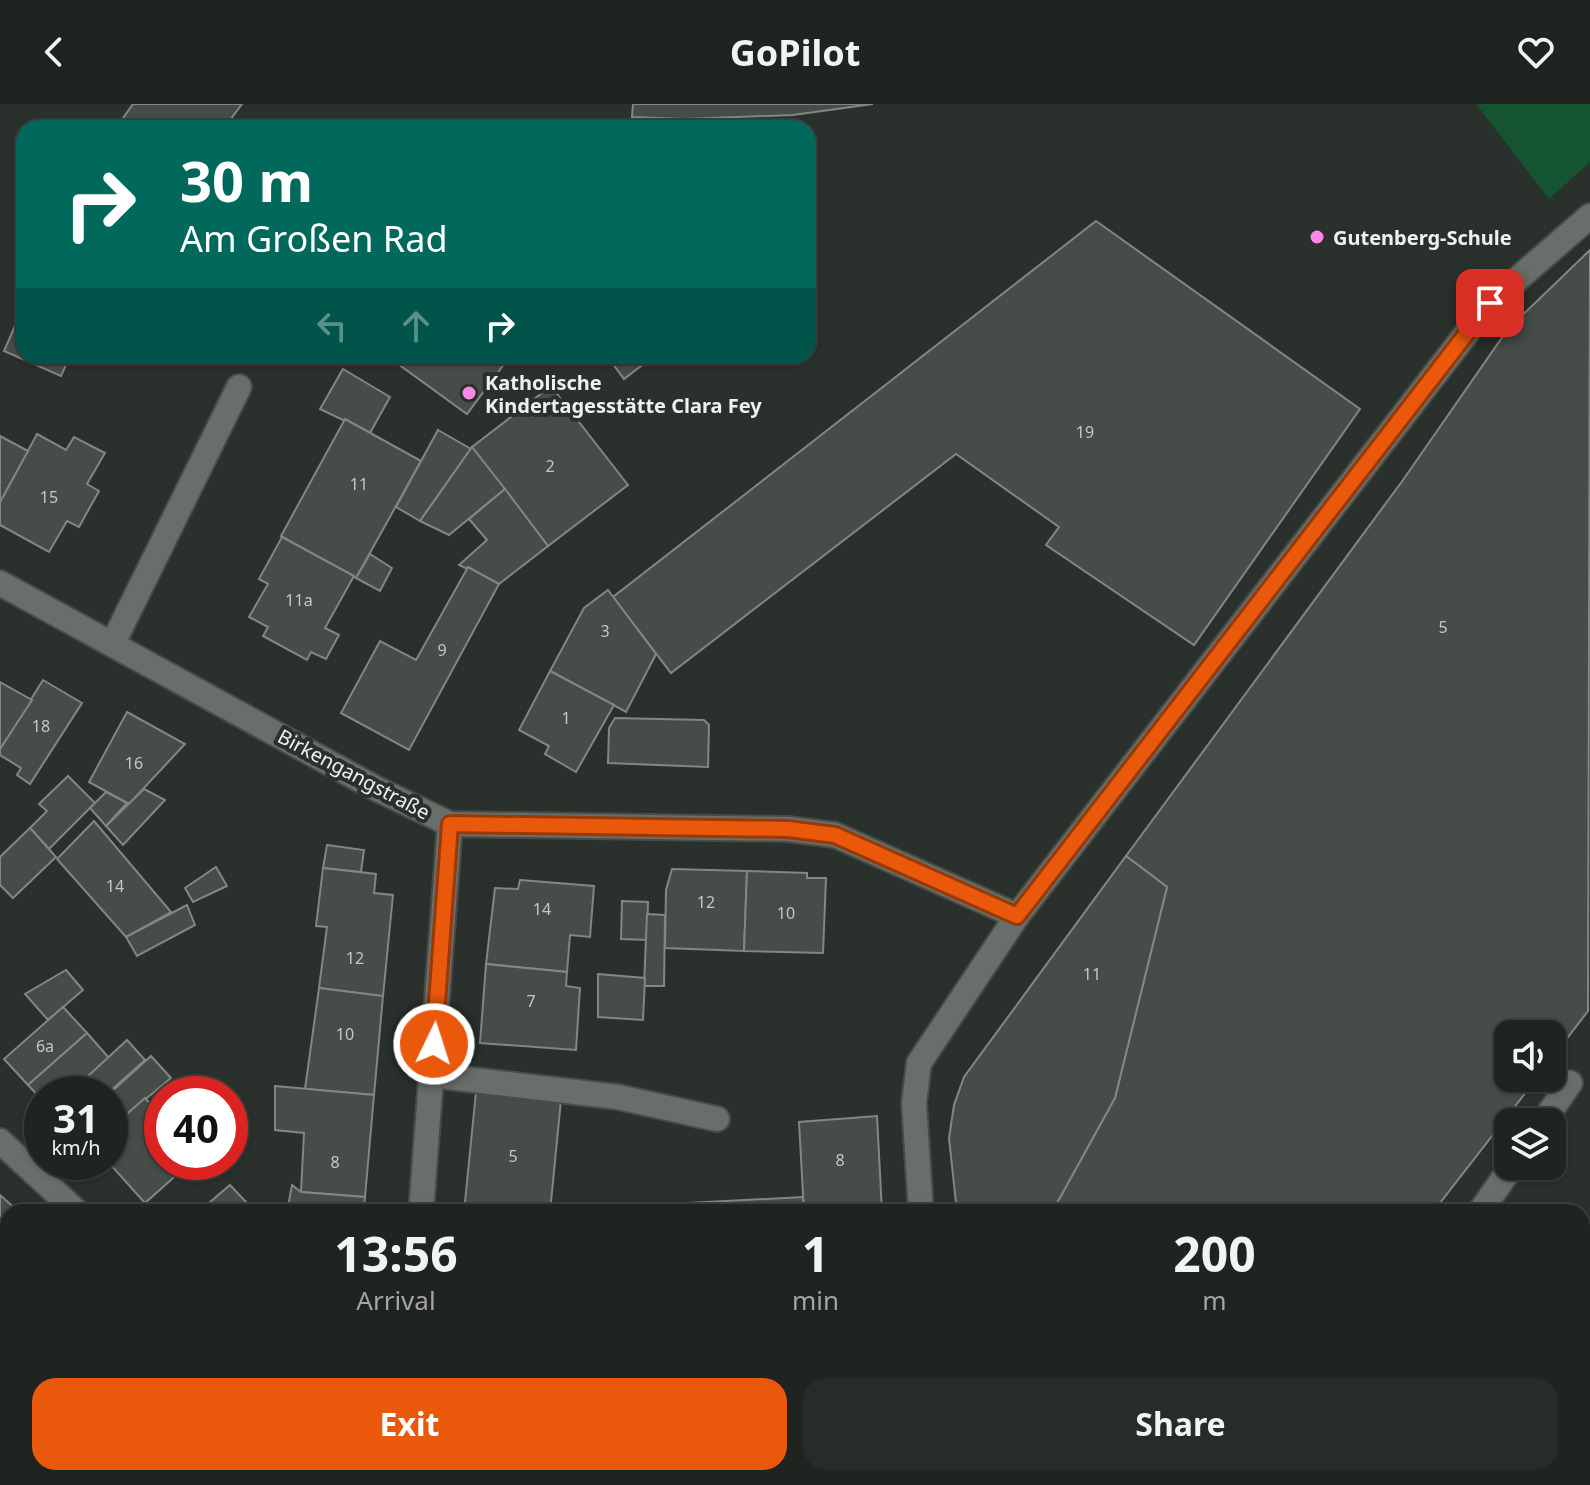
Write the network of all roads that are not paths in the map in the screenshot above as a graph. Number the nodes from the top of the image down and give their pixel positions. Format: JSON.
{"nodes":[{"id":1,"x":1590,"y":216,"type":"edge"},
{"id":2,"x":239,"y":387,"type":"dead end"},
{"id":3,"x":0,"y":583,"type":"edge"},
{"id":4,"x":113,"y":643,"type":"junction"},
{"id":5,"x":450,"y":824,"type":"junction"},
{"id":6,"x":1017,"y":916,"type":"junction"},
{"id":7,"x":431,"y":1075,"type":"junction"},
{"id":8,"x":1570,"y":1083,"type":"dead end"},
{"id":9,"x":1553,"y":1108,"type":"edge"},
{"id":10,"x":717,"y":1119,"type":"dead end"},
{"id":11,"x":0,"y":1141,"type":"edge"},
{"id":12,"x":1502,"y":1180,"type":"edge"},
{"id":13,"x":68,"y":1204,"type":"edge"},
{"id":14,"x":422,"y":1204,"type":"edge"},
{"id":15,"x":920,"y":1204,"type":"edge"},
{"id":16,"x":1486,"y":1204,"type":"edge"}],
"edges":[{"from":1,"to":6,"type":"street"},
{"from":2,"to":4,"type":"street"},
{"from":3,"to":4,"type":"street","name":"Birkengangstraße"},
{"from":4,"to":5,"type":"street","name":"Birkengangstraße"},
{"from":5,"to":6,"type":"street"},
{"from":5,"to":7,"type":"street","name":"Birkengangstraße"},
{"from":6,"to":15,"type":"street"},
{"from":7,"to":10,"type":"street"},
{"from":7,"to":14,"type":"street","name":"Birkengangstraße"},
{"from":8,"to":9,"type":"street"},
{"from":11,"to":13,"type":"street"},
{"from":12,"to":16,"type":"street"}]}
